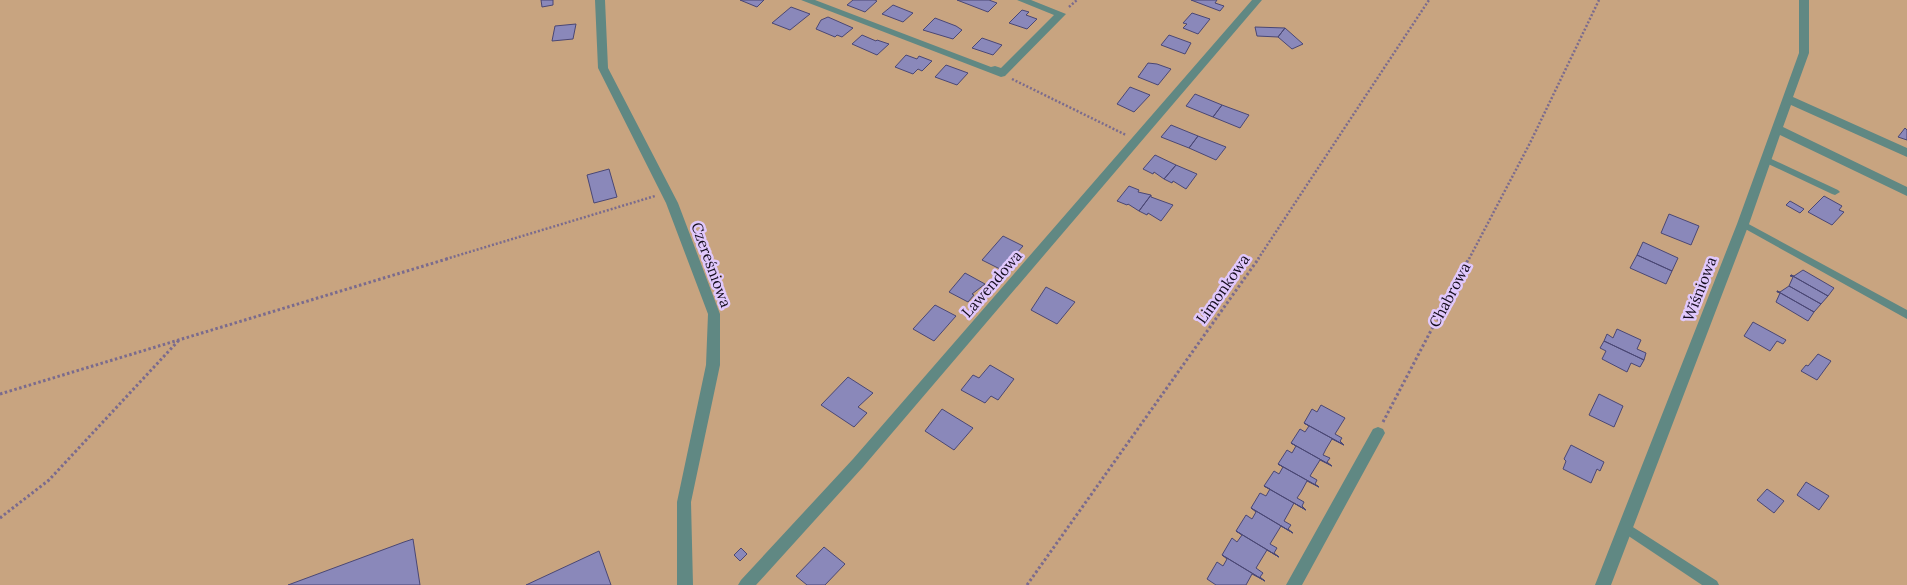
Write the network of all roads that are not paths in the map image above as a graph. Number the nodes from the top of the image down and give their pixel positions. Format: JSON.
{"nodes":[{"id":1,"x":600,"y":0,"type":"edge"},
{"id":2,"x":806,"y":0,"type":"edge"},
{"id":3,"x":1022,"y":0,"type":"edge"},
{"id":4,"x":1257,"y":0,"type":"edge"},
{"id":5,"x":1804,"y":0,"type":"edge"},
{"id":6,"x":1788,"y":99,"type":"junction"},
{"id":7,"x":1778,"y":129,"type":"junction"},
{"id":8,"x":1907,"y":153,"type":"edge"},
{"id":9,"x":1766,"y":160,"type":"junction"},
{"id":10,"x":1836,"y":192,"type":"dead end"},
{"id":11,"x":1907,"y":192,"type":"edge"},
{"id":12,"x":1743,"y":224,"type":"junction"},
{"id":13,"x":1907,"y":315,"type":"edge"},
{"id":14,"x":1378,"y":433,"type":"road end"},
{"id":15,"x":1625,"y":527,"type":"junction"},
{"id":16,"x":685,"y":585,"type":"edge"},
{"id":17,"x":746,"y":585,"type":"edge"},
{"id":18,"x":1294,"y":585,"type":"edge"},
{"id":19,"x":1603,"y":585,"type":"edge"},
{"id":20,"x":1713,"y":585,"type":"edge"}],
"edges":[{"from":1,"to":16,"type":"street","name":"Czereśniowa"},
{"from":2,"to":3,"type":"street"},
{"from":4,"to":17,"type":"street","name":"Lawendowa"},
{"from":5,"to":6,"type":"street","name":"Wiśniowa"},
{"from":6,"to":7,"type":"street","name":"Wiśniowa"},
{"from":6,"to":8,"type":"street"},
{"from":7,"to":9,"type":"street","name":"Wiśniowa"},
{"from":7,"to":11,"type":"street"},
{"from":9,"to":10,"type":"lane"},
{"from":9,"to":12,"type":"street","name":"Wiśniowa"},
{"from":12,"to":13,"type":"lane"},
{"from":12,"to":15,"type":"street","name":"Wiśniowa"},
{"from":14,"to":18,"type":"street"},
{"from":15,"to":19,"type":"street","name":"Wiśniowa"},
{"from":15,"to":20,"type":"lane"}]}
